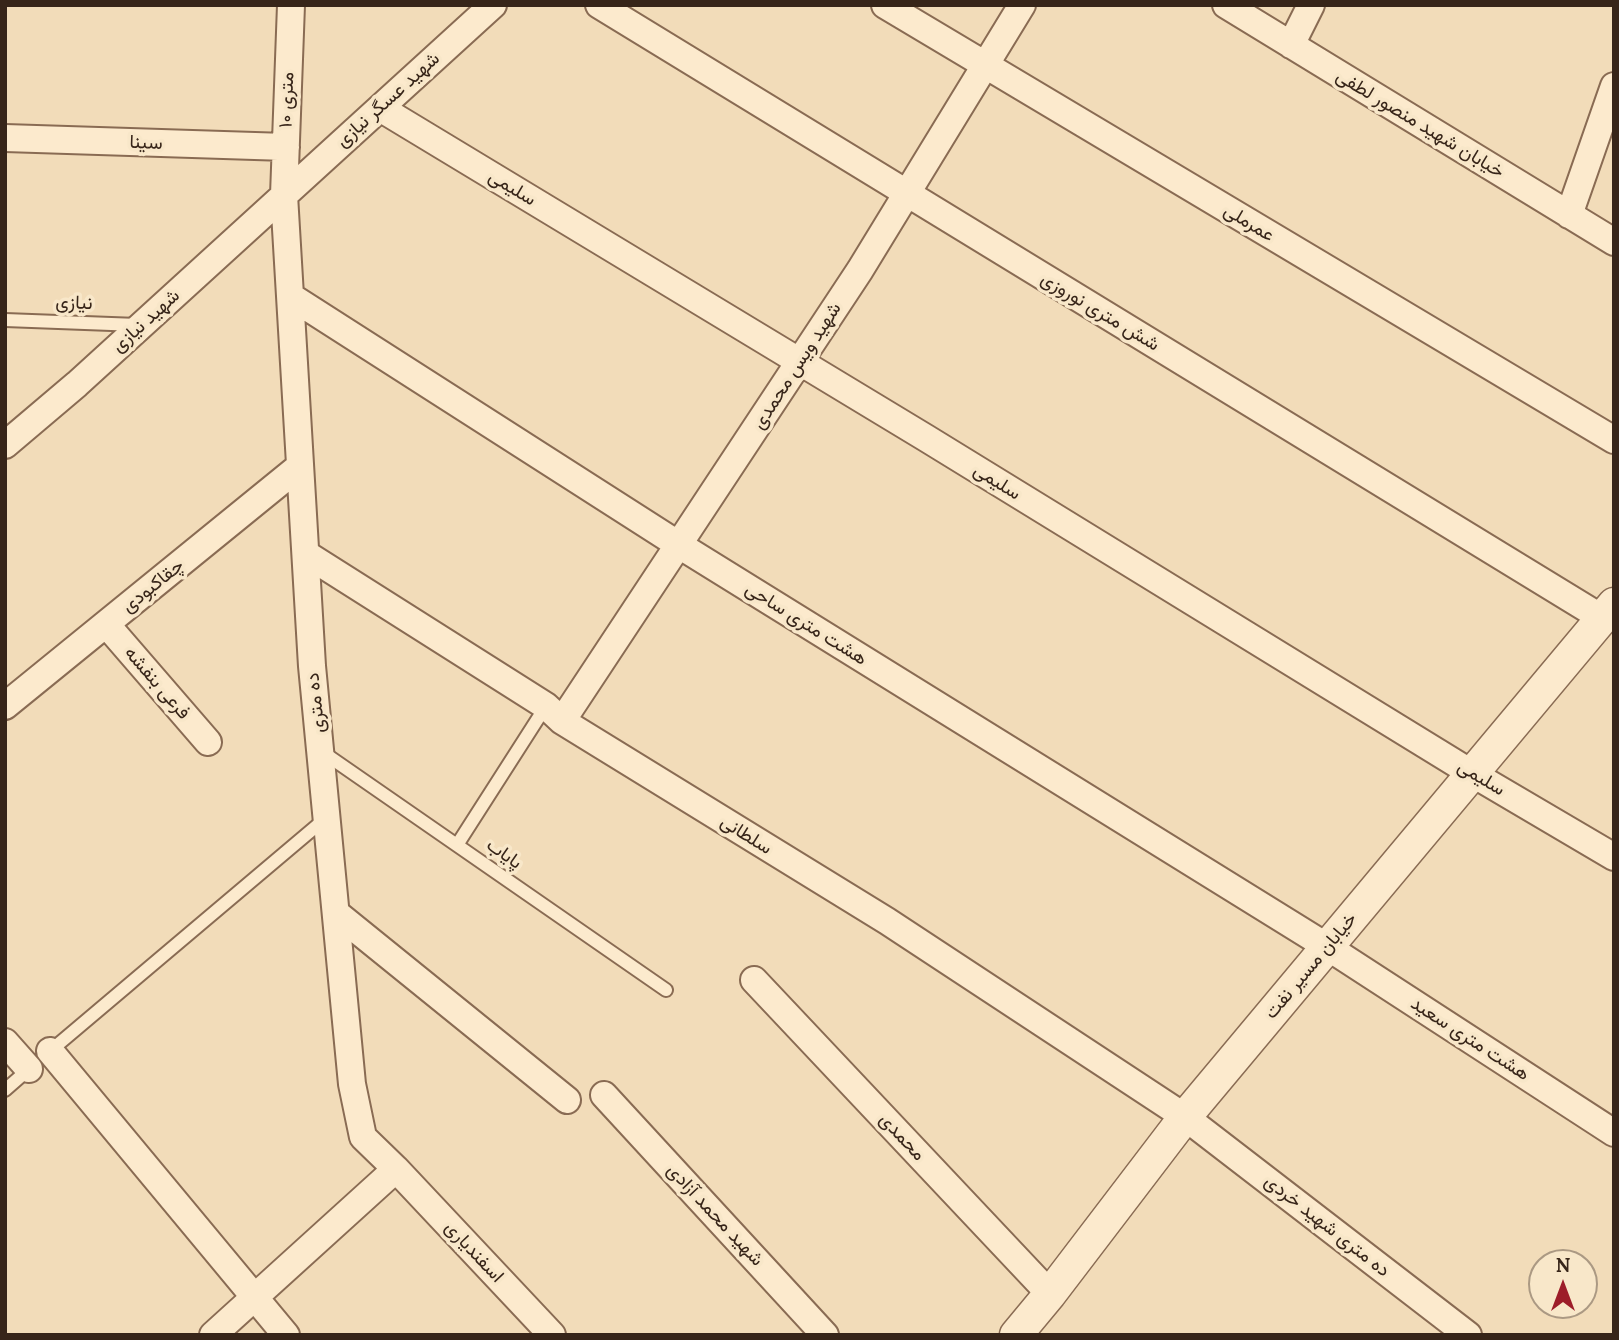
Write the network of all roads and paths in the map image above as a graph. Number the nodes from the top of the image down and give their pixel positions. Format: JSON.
{"nodes":[{"id":1,"x":291,"y":5,"type":"edge"},
{"id":2,"x":493,"y":5,"type":"edge"},
{"id":3,"x":599,"y":5,"type":"edge"},
{"id":4,"x":884,"y":5,"type":"edge"},
{"id":5,"x":1023,"y":5,"type":"edge"},
{"id":6,"x":1226,"y":5,"type":"edge"},
{"id":7,"x":1311,"y":5,"type":"edge"},
{"id":8,"x":1291,"y":45,"type":"junction"},
{"id":9,"x":984,"y":67,"type":"junction"},
{"id":10,"x":1614,"y":86,"type":"edge"},
{"id":11,"x":380,"y":108,"type":"junction"},
{"id":12,"x":5,"y":138,"type":"edge"},
{"id":13,"x":286,"y":147,"type":"junction"},
{"id":14,"x":906,"y":194,"type":"junction"},
{"id":15,"x":284,"y":195,"type":"junction"},
{"id":16,"x":1569,"y":215,"type":"junction"},
{"id":17,"x":1614,"y":242,"type":"edge"},
{"id":18,"x":290,"y":296,"type":"junction"},
{"id":19,"x":5,"y":320,"type":"edge"},
{"id":20,"x":142,"y":325,"type":"junction"},
{"id":21,"x":800,"y":362,"type":"junction"},
{"id":22,"x":1614,"y":440,"type":"edge"},
{"id":23,"x":5,"y":445,"type":"edge"},
{"id":24,"x":300,"y":466,"type":"junction"},
{"id":25,"x":679,"y":545,"type":"junction"},
{"id":26,"x":306,"y":554,"type":"junction"},
{"id":27,"x":1608,"y":611,"type":"edge"},
{"id":28,"x":106,"y":624,"type":"junction"},
{"id":29,"x":5,"y":706,"type":"edge"},
{"id":30,"x":554,"y":714,"type":"junction"},
{"id":31,"x":208,"y":742,"type":"dead end"},
{"id":32,"x":321,"y":751,"type":"junction"},
{"id":33,"x":1473,"y":774,"type":"junction"},
{"id":34,"x":326,"y":818,"type":"junction"},
{"id":35,"x":457,"y":845,"type":"junction"},
{"id":36,"x":1614,"y":857,"type":"edge"},
{"id":37,"x":335,"y":913,"type":"junction"},
{"id":38,"x":1326,"y":946,"type":"junction"},
{"id":39,"x":754,"y":980,"type":"dead end"},
{"id":40,"x":666,"y":990,"type":"dead end"},
{"id":41,"x":5,"y":1042,"type":"edge"},
{"id":42,"x":50,"y":1051,"type":"junction"},
{"id":43,"x":29,"y":1069,"type":"junction"},
{"id":44,"x":5,"y":1090,"type":"edge"},
{"id":45,"x":604,"y":1095,"type":"dead end"},
{"id":46,"x":567,"y":1100,"type":"dead end"},
{"id":47,"x":1185,"y":1117,"type":"junction"},
{"id":48,"x":1614,"y":1133,"type":"edge"},
{"id":49,"x":386,"y":1177,"type":"junction"},
{"id":50,"x":1050,"y":1294,"type":"junction"},
{"id":51,"x":253,"y":1296,"type":"junction"},
{"id":52,"x":213,"y":1335,"type":"edge"},
{"id":53,"x":286,"y":1335,"type":"edge"},
{"id":54,"x":552,"y":1335,"type":"edge"},
{"id":55,"x":825,"y":1335,"type":"edge"},
{"id":56,"x":1016,"y":1335,"type":"edge"},
{"id":57,"x":1468,"y":1335,"type":"edge"}],
"edges":[{"from":1,"to":13,"type":"street","name":"۱۰ متری"},
{"from":2,"to":11,"type":"street","name":"شهید عسگر نیازی"},
{"from":3,"to":14,"type":"street","name":"شش متری نوروزی"},
{"from":4,"to":9,"type":"street","name":"عمرملی"},
{"from":5,"to":9,"type":"street","name":"شهید ویس محمدی"},
{"from":6,"to":8,"type":"street","name":"خیابان شهید منصور لطفی"},
{"from":7,"to":8,"type":"street"},
{"from":8,"to":16,"type":"street","name":"خیابان شهید منصور لطفی"},
{"from":9,"to":14,"type":"street","name":"شهید ویس محمدی"},
{"from":9,"to":22,"type":"street","name":"عمرملی"},
{"from":10,"to":16,"type":"street"},
{"from":11,"to":15,"type":"street","name":"شهید عسگر نیازی"},
{"from":11,"to":21,"type":"street","name":"سلیمی"},
{"from":12,"to":13,"type":"street","name":"سینا"},
{"from":13,"to":15,"type":"street","name":"۱۰ متری"},
{"from":14,"to":21,"type":"street","name":"شهید ویس محمدی"},
{"from":14,"to":27,"type":"street","name":"شش متری نوروزی"},
{"from":15,"to":18,"type":"street","name":"ده متری"},
{"from":15,"to":20,"type":"street","name":"شهید نیازی"},
{"from":16,"to":17,"type":"street","name":"خیابان شهید منصور لطفی"},
{"from":18,"to":24,"type":"street","name":"ده متری"},
{"from":18,"to":25,"type":"street","name":"هشت متری ساحی"},
{"from":19,"to":20,"type":"lane","name":"نیازی"},
{"from":20,"to":23,"type":"street","name":"شهید نیازی"},
{"from":21,"to":25,"type":"street","name":"شهید ویس محمدی"},
{"from":21,"to":33,"type":"street","name":"سلیمی"},
{"from":24,"to":26,"type":"street","name":"ده متری"},
{"from":24,"to":28,"type":"street","name":"چقاکبودی"},
{"from":25,"to":30,"type":"street","name":"شهید ویس محمدی"},
{"from":25,"to":38,"type":"street","name":"هشت متری ساحی"},
{"from":26,"to":30,"type":"street","name":"سلطانی"},
{"from":26,"to":32,"type":"street","name":"ده متری"},
{"from":27,"to":33,"type":"street","name":"خیابان مسیر نفت"},
{"from":28,"to":29,"type":"street","name":"چقاکبودی"},
{"from":28,"to":31,"type":"street","name":"فرعی بنفشه"},
{"from":30,"to":35,"type":"lane"},
{"from":30,"to":47,"type":"street","name":"سلطانی"},
{"from":32,"to":34,"type":"street","name":"ده متری"},
{"from":32,"to":35,"type":"lane","name":"پایاب"},
{"from":33,"to":36,"type":"street","name":"سلیمی"},
{"from":33,"to":38,"type":"street","name":"خیابان مسیر نفت"},
{"from":34,"to":37,"type":"street","name":"ده متری"},
{"from":34,"to":42,"type":"lane"},
{"from":35,"to":40,"type":"lane","name":"پایاب"},
{"from":37,"to":46,"type":"street"},
{"from":37,"to":49,"type":"street","name":"ده متری"},
{"from":38,"to":47,"type":"street","name":"خیابان مسیر نفت"},
{"from":38,"to":48,"type":"street","name":"هشت متری سعید"},
{"from":39,"to":50,"type":"street","name":"محمدی"},
{"from":41,"to":43,"type":"street"},
{"from":42,"to":43,"type":"lane"},
{"from":42,"to":51,"type":"street"},
{"from":43,"to":44,"type":"lane"},
{"from":45,"to":55,"type":"street","name":"شهید محمد آزادی"},
{"from":47,"to":50,"type":"street","name":"خیابان مسیر نفت"},
{"from":47,"to":57,"type":"street","name":"ده متری شهید خردی"},
{"from":49,"to":51,"type":"street"},
{"from":49,"to":54,"type":"street","name":"اسفندیاری"},
{"from":50,"to":56,"type":"street","name":"خیابان مسیر نفت"},
{"from":51,"to":52,"type":"street"},
{"from":51,"to":53,"type":"street"}]}
